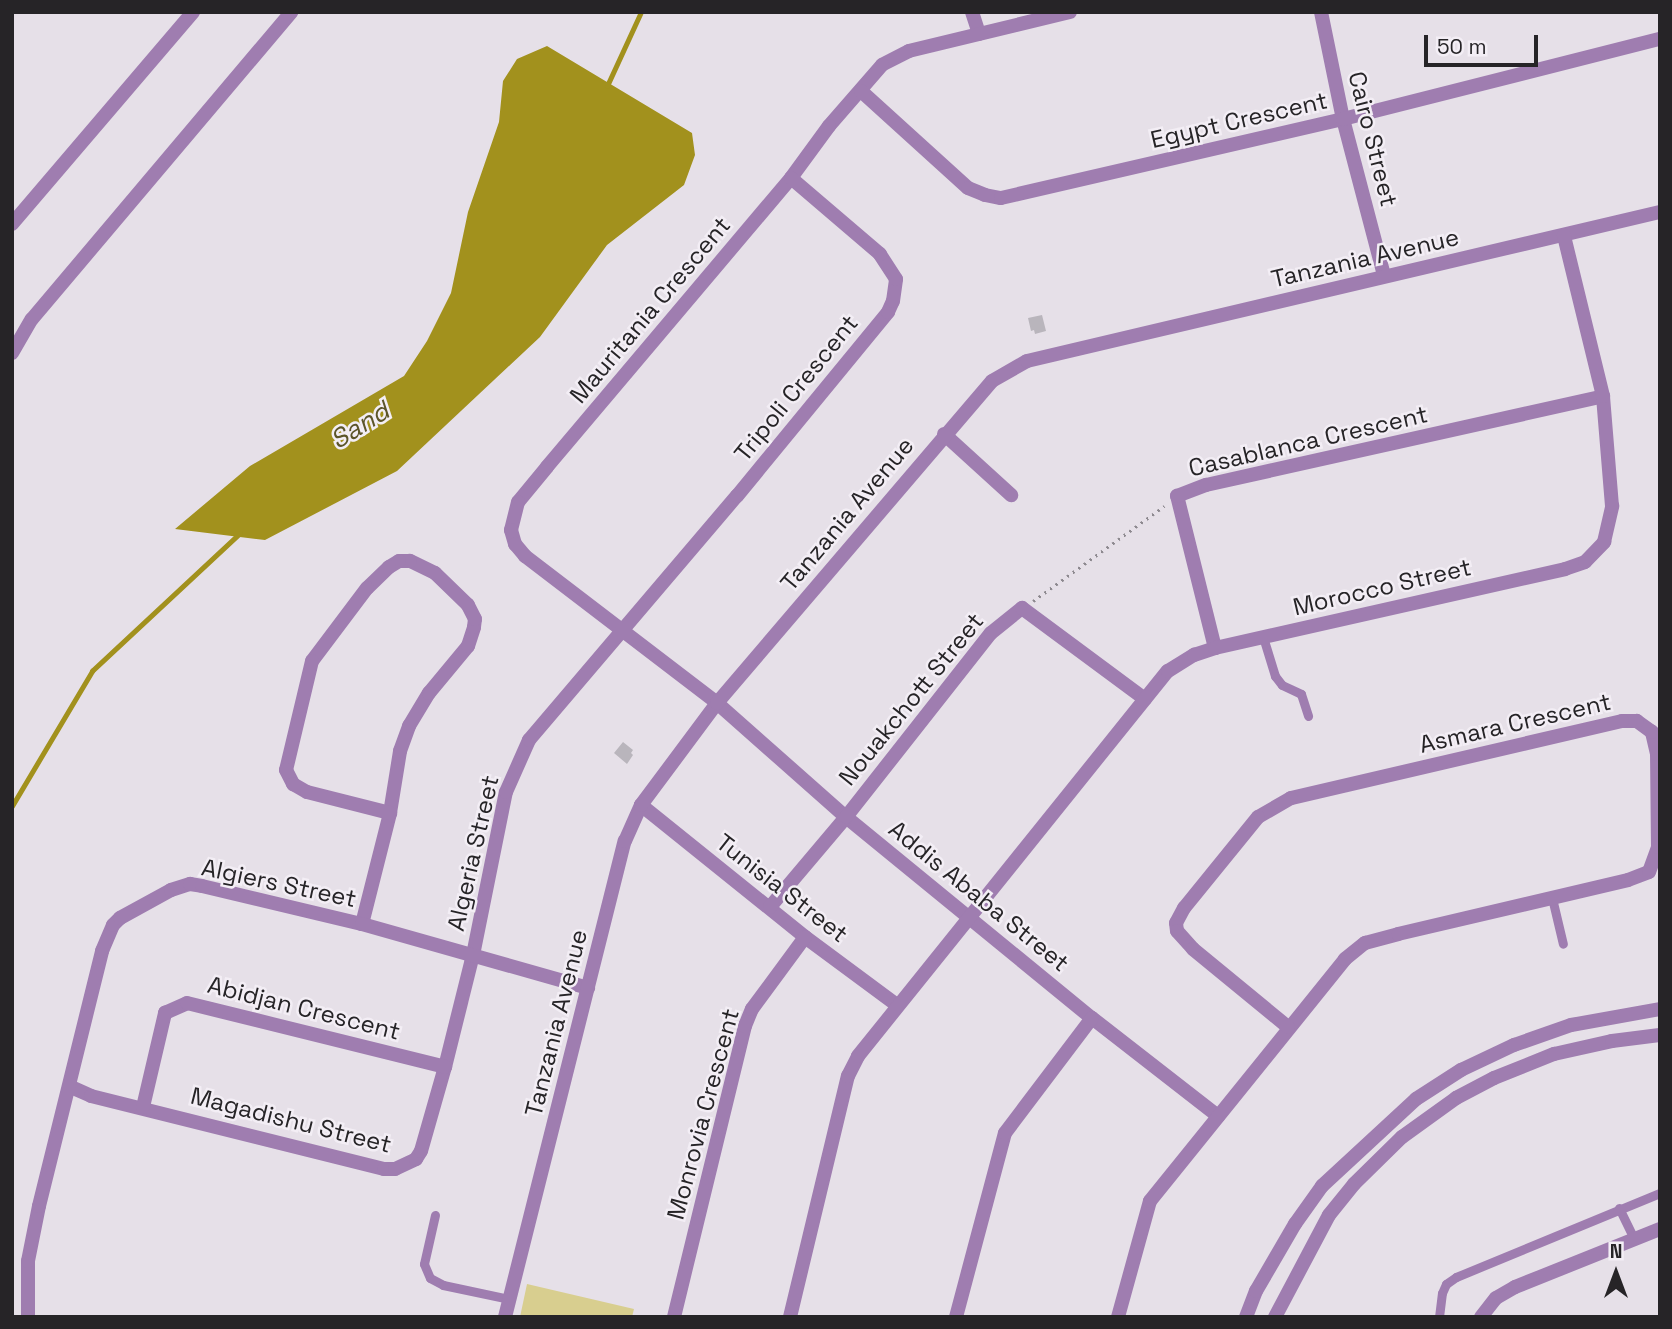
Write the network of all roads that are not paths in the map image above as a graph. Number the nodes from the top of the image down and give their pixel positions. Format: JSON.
{"nodes":[{"id":1,"x":193,"y":12,"type":"edge"},
{"id":2,"x":290,"y":12,"type":"edge"},
{"id":3,"x":972,"y":12,"type":"edge"},
{"id":4,"x":1070,"y":12,"type":"edge"},
{"id":5,"x":1321,"y":12,"type":"edge"},
{"id":6,"x":979,"y":34,"type":"junction"},
{"id":7,"x":1660,"y":39,"type":"edge"},
{"id":8,"x":861,"y":91,"type":"junction"},
{"id":9,"x":1343,"y":119,"type":"junction"},
{"id":10,"x":791,"y":178,"type":"junction"},
{"id":11,"x":1660,"y":212,"type":"edge"},
{"id":12,"x":12,"y":224,"type":"edge"},
{"id":13,"x":1564,"y":236,"type":"junction"},
{"id":14,"x":1384,"y":275,"type":"junction"},
{"id":15,"x":12,"y":353,"type":"edge"},
{"id":16,"x":1603,"y":396,"type":"junction"},
{"id":17,"x":944,"y":434,"type":"junction"},
{"id":18,"x":1011,"y":495,"type":"dead end"},
{"id":19,"x":624,"y":632,"type":"junction"},
{"id":20,"x":1263,"y":637,"type":"junction"},
{"id":21,"x":1215,"y":648,"type":"junction"},
{"id":22,"x":1145,"y":699,"type":"junction"},
{"id":23,"x":717,"y":703,"type":"junction"},
{"id":24,"x":1308,"y":716,"type":"dead end"},
{"id":25,"x":641,"y":805,"type":"junction"},
{"id":26,"x":390,"y":813,"type":"junction"},
{"id":27,"x":846,"y":817,"type":"junction"},
{"id":28,"x":1552,"y":898,"type":"junction"},
{"id":29,"x":770,"y":907,"type":"junction"},
{"id":30,"x":970,"y":916,"type":"junction"},
{"id":31,"x":362,"y":924,"type":"junction"},
{"id":32,"x":805,"y":937,"type":"junction"},
{"id":33,"x":1563,"y":944,"type":"dead end"},
{"id":34,"x":473,"y":955,"type":"junction"},
{"id":35,"x":588,"y":988,"type":"junction"},
{"id":36,"x":897,"y":1005,"type":"junction"},
{"id":37,"x":1660,"y":1009,"type":"edge"},
{"id":38,"x":1092,"y":1018,"type":"junction"},
{"id":39,"x":1289,"y":1027,"type":"junction"},
{"id":40,"x":1660,"y":1035,"type":"edge"},
{"id":41,"x":445,"y":1067,"type":"junction"},
{"id":42,"x":71,"y":1087,"type":"junction"},
{"id":43,"x":143,"y":1107,"type":"junction"},
{"id":44,"x":1218,"y":1116,"type":"junction"},
{"id":45,"x":1660,"y":1193,"type":"edge"},
{"id":46,"x":1619,"y":1208,"type":"junction"},
{"id":47,"x":435,"y":1214,"type":"dead end"},
{"id":48,"x":1660,"y":1229,"type":"edge"},
{"id":49,"x":1634,"y":1239,"type":"junction"},
{"id":50,"x":509,"y":1299,"type":"junction"},
{"id":51,"x":28,"y":1317,"type":"edge"},
{"id":52,"x":505,"y":1317,"type":"edge"},
{"id":53,"x":674,"y":1317,"type":"edge"},
{"id":54,"x":790,"y":1317,"type":"edge"},
{"id":55,"x":956,"y":1317,"type":"edge"},
{"id":56,"x":1118,"y":1317,"type":"edge"},
{"id":57,"x":1246,"y":1317,"type":"edge"},
{"id":58,"x":1275,"y":1317,"type":"edge"},
{"id":59,"x":1440,"y":1317,"type":"edge"},
{"id":60,"x":1481,"y":1317,"type":"edge"}],
"edges":[{"from":1,"to":12,"type":"street"},
{"from":2,"to":15,"type":"street"},
{"from":3,"to":6,"type":"street"},
{"from":4,"to":6,"type":"street","name":"Mauritania Crescent"},
{"from":5,"to":9,"type":"street","name":"Cairo Street"},
{"from":6,"to":8,"type":"street","name":"Mauritania Crescent"},
{"from":7,"to":9,"type":"street","name":"Egypt Crescent"},
{"from":8,"to":9,"type":"street","name":"Egypt Crescent"},
{"from":8,"to":10,"type":"street","name":"Mauritania Crescent"},
{"from":9,"to":14,"type":"street","name":"Cairo Street"},
{"from":10,"to":19,"type":"street","name":"Tripoli Crescent"},
{"from":10,"to":19,"type":"street","name":"Mauritania Crescent"},
{"from":11,"to":13,"type":"street","name":"Tanzania Avenue"},
{"from":13,"to":14,"type":"street","name":"Tanzania Avenue"},
{"from":13,"to":16,"type":"street","name":"Morocco Street"},
{"from":14,"to":17,"type":"street","name":"Tanzania Avenue"},
{"from":16,"to":20,"type":"street","name":"Morocco Street"},
{"from":16,"to":21,"type":"street","name":"Casablanca Crescent"},
{"from":17,"to":18,"type":"street"},
{"from":17,"to":23,"type":"street","name":"Tanzania Avenue"},
{"from":19,"to":23,"type":"street","name":"Mauritania Crescent"},
{"from":19,"to":34,"type":"street","name":"Algeria Street"},
{"from":20,"to":21,"type":"street","name":"Morocco Street"},
{"from":20,"to":24,"type":"lane"},
{"from":21,"to":22,"type":"street","name":"Morocco Street"},
{"from":22,"to":27,"type":"street","name":"Nouakchott Street"},
{"from":22,"to":30,"type":"street","name":"Morocco Street"},
{"from":23,"to":25,"type":"street","name":"Tanzania Avenue"},
{"from":23,"to":27,"type":"street","name":"Addis Ababa Street"},
{"from":25,"to":29,"type":"street","name":"Tunisia Street"},
{"from":25,"to":35,"type":"street","name":"Tanzania Avenue"},
{"from":26,"to":26,"type":"street"},
{"from":26,"to":31,"type":"street"},
{"from":27,"to":29,"type":"street","name":"Nouakchott Street"},
{"from":27,"to":30,"type":"street","name":"Addis Ababa Street"},
{"from":28,"to":33,"type":"lane"},
{"from":28,"to":39,"type":"street","name":"Asmara Crescent"},
{"from":28,"to":39,"type":"street","name":"Asmara Crescent"},
{"from":29,"to":32,"type":"street","name":"Tunisia Street"},
{"from":30,"to":36,"type":"street","name":"Morocco Street"},
{"from":30,"to":38,"type":"street","name":"Addis Ababa Street"},
{"from":31,"to":34,"type":"street","name":"Algiers Street"},
{"from":31,"to":42,"type":"street","name":"Algiers Street"},
{"from":32,"to":36,"type":"street","name":"Tunisia Street"},
{"from":32,"to":53,"type":"street","name":"Monrovia Crescent"},
{"from":34,"to":35,"type":"street","name":"Algiers Street"},
{"from":34,"to":41,"type":"street","name":"Magadishu Street"},
{"from":35,"to":50,"type":"street","name":"Tanzania Avenue"},
{"from":36,"to":54,"type":"street"},
{"from":37,"to":57,"type":"street"},
{"from":38,"to":44,"type":"street","name":"Addis Ababa Street"},
{"from":38,"to":55,"type":"street"},
{"from":39,"to":44,"type":"street"},
{"from":40,"to":58,"type":"street"},
{"from":41,"to":43,"type":"street","name":"Magadishu Street"},
{"from":41,"to":43,"type":"street","name":"Abidjan Crescent"},
{"from":42,"to":43,"type":"street","name":"Magadishu Street"},
{"from":42,"to":51,"type":"street","name":"Algiers Street"},
{"from":44,"to":56,"type":"street"},
{"from":45,"to":46,"type":"lane"},
{"from":46,"to":49,"type":"lane"},
{"from":46,"to":59,"type":"lane"},
{"from":47,"to":50,"type":"lane"},
{"from":48,"to":49,"type":"street"},
{"from":49,"to":60,"type":"street"},
{"from":50,"to":52,"type":"street","name":"Tanzania Avenue"}]}
